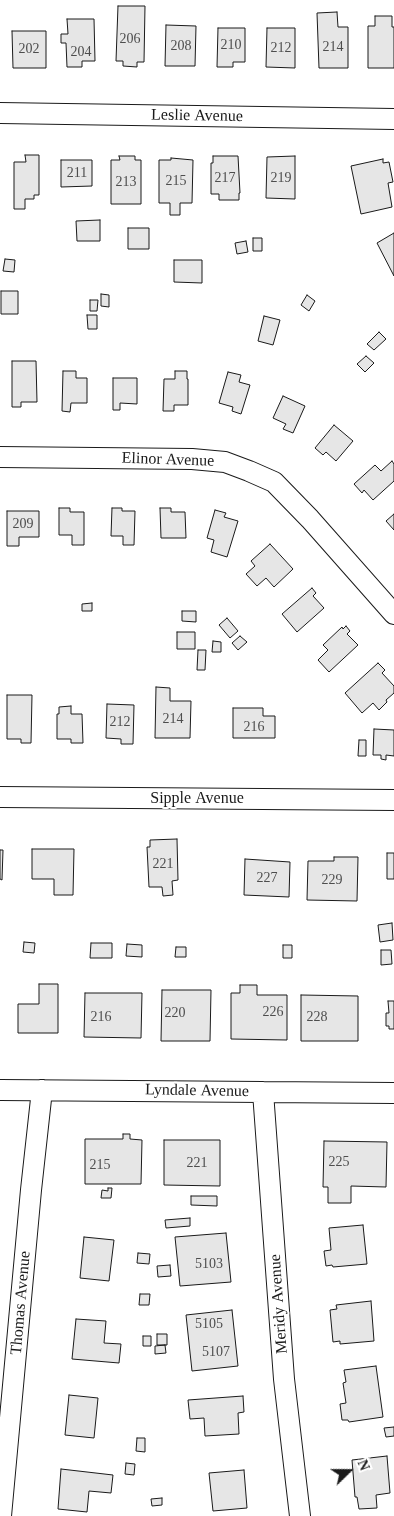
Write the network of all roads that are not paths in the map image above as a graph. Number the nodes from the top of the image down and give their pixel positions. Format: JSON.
{"nodes":[{"id":1,"x":0,"y":113,"type":"edge"},
{"id":2,"x":394,"y":119,"type":"edge"},
{"id":3,"x":0,"y":457,"type":"edge"},
{"id":4,"x":394,"y":614,"type":"edge"},
{"id":5,"x":0,"y":797,"type":"edge"},
{"id":6,"x":394,"y":800,"type":"edge"},
{"id":7,"x":0,"y":1090,"type":"edge"},
{"id":8,"x":42,"y":1090,"type":"junction"},
{"id":9,"x":263,"y":1092,"type":"junction"},
{"id":10,"x":394,"y":1093,"type":"edge"},
{"id":11,"x":1,"y":1516,"type":"edge"},
{"id":12,"x":300,"y":1516,"type":"edge"}],
"edges":[{"from":1,"to":2,"type":"street","name":"Leslie Avenue"},
{"from":3,"to":4,"type":"street","name":"Elinor Avenue"},
{"from":5,"to":6,"type":"street","name":"Sipple Avenue"},
{"from":7,"to":8,"type":"street","name":"Lyndale Avenue"},
{"from":8,"to":9,"type":"street","name":"Lyndale Avenue"},
{"from":8,"to":11,"type":"street","name":"Thomas Avenue"},
{"from":9,"to":10,"type":"street","name":"Lyndale Avenue"},
{"from":9,"to":12,"type":"street","name":"Meridy Avenue"}]}
